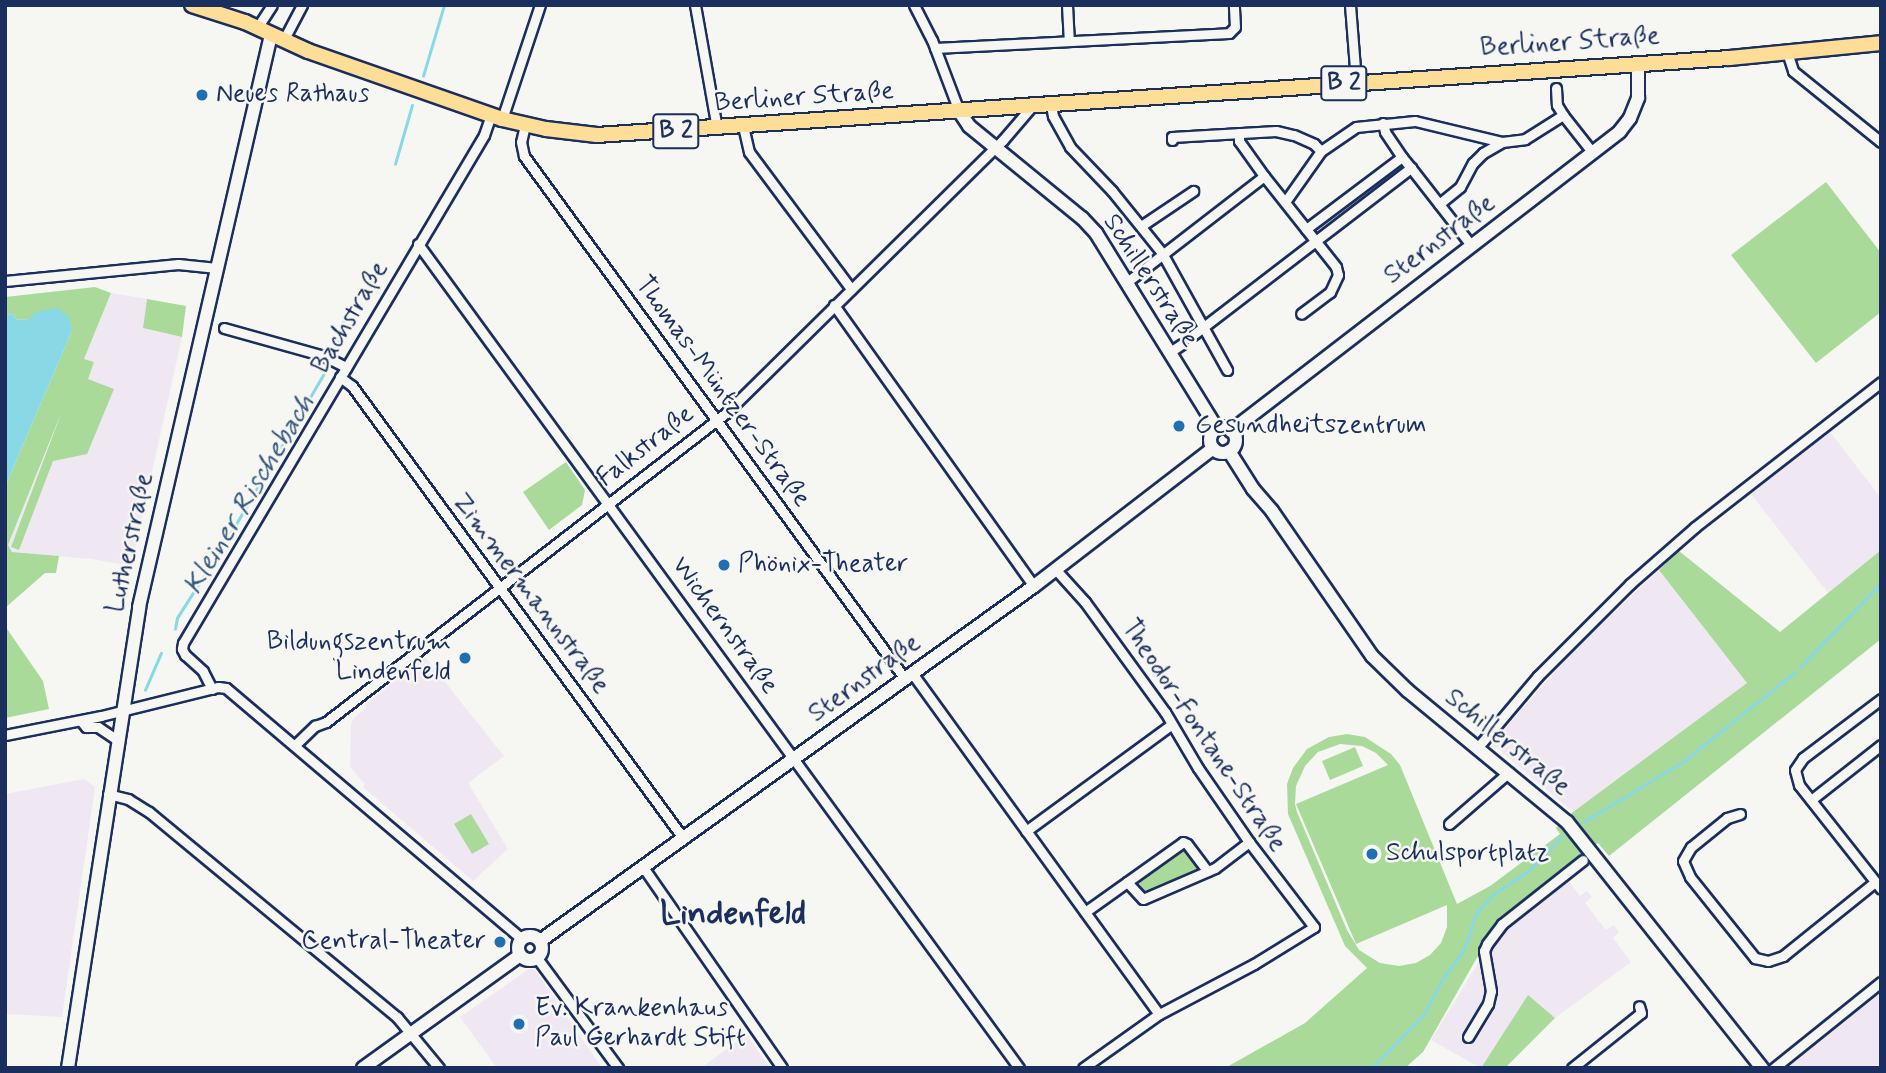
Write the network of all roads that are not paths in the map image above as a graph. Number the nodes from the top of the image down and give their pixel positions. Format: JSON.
{"nodes":[{"id":1,"x":192,"y":5,"type":"edge"},
{"id":2,"x":272,"y":5,"type":"edge"},
{"id":3,"x":302,"y":5,"type":"edge"},
{"id":4,"x":540,"y":5,"type":"edge"},
{"id":5,"x":695,"y":5,"type":"edge"},
{"id":6,"x":914,"y":5,"type":"edge"},
{"id":7,"x":1066,"y":5,"type":"edge"},
{"id":8,"x":1234,"y":5,"type":"edge"},
{"id":9,"x":1350,"y":5,"type":"edge"},
{"id":10,"x":257,"y":28,"type":"junction"},
{"id":11,"x":277,"y":38,"type":"junction"},
{"id":12,"x":1069,"y":41,"type":"junction"},
{"id":13,"x":1881,"y":43,"type":"edge"},
{"id":14,"x":935,"y":48,"type":"junction"},
{"id":15,"x":1787,"y":52,"type":"junction"},
{"id":16,"x":1638,"y":64,"type":"junction"},
{"id":17,"x":1356,"y":82,"type":"junction"},
{"id":18,"x":1556,"y":88,"type":"dead end"},
{"id":19,"x":1051,"y":104,"type":"junction"},
{"id":20,"x":1032,"y":106,"type":"junction"},
{"id":21,"x":959,"y":111,"type":"junction"},
{"id":22,"x":1563,"y":115,"type":"junction"},
{"id":23,"x":496,"y":117,"type":"junction"},
{"id":24,"x":1383,"y":123,"type":"junction"},
{"id":25,"x":525,"y":125,"type":"junction"},
{"id":26,"x":743,"y":127,"type":"junction"},
{"id":27,"x":717,"y":128,"type":"junction"},
{"id":28,"x":1239,"y":133,"type":"junction"},
{"id":29,"x":1172,"y":140,"type":"dead end"},
{"id":30,"x":1502,"y":142,"type":"junction"},
{"id":31,"x":1881,"y":142,"type":"edge"},
{"id":32,"x":995,"y":147,"type":"junction"},
{"id":33,"x":1321,"y":151,"type":"junction"},
{"id":34,"x":1592,"y":153,"type":"junction"},
{"id":35,"x":1402,"y":157,"type":"junction"},
{"id":36,"x":1411,"y":168,"type":"junction"},
{"id":37,"x":1264,"y":176,"type":"junction"},
{"id":38,"x":1193,"y":191,"type":"dead end"},
{"id":39,"x":1285,"y":202,"type":"junction"},
{"id":40,"x":1439,"y":204,"type":"junction"},
{"id":41,"x":1141,"y":226,"type":"junction"},
{"id":42,"x":1306,"y":229,"type":"junction"},
{"id":43,"x":1316,"y":240,"type":"junction"},
{"id":44,"x":418,"y":243,"type":"junction"},
{"id":45,"x":1471,"y":246,"type":"junction"},
{"id":46,"x":1162,"y":253,"type":"junction"},
{"id":47,"x":217,"y":268,"type":"junction"},
{"id":48,"x":5,"y":281,"type":"edge"},
{"id":49,"x":1127,"y":282,"type":"junction"},
{"id":50,"x":851,"y":289,"type":"junction"},
{"id":51,"x":834,"y":306,"type":"junction"},
{"id":52,"x":1301,"y":314,"type":"dead end"},
{"id":53,"x":1205,"y":326,"type":"junction"},
{"id":54,"x":224,"y":328,"type":"dead end"},
{"id":55,"x":1194,"y":335,"type":"dead end"},
{"id":56,"x":1182,"y":344,"type":"dead end"},
{"id":57,"x":1170,"y":352,"type":"junction"},
{"id":58,"x":346,"y":367,"type":"junction"},
{"id":59,"x":1227,"y":370,"type":"dead end"},
{"id":60,"x":340,"y":377,"type":"junction"},
{"id":61,"x":1881,"y":382,"type":"edge"},
{"id":62,"x":716,"y":420,"type":"junction"},
{"id":63,"x":1217,"y":429,"type":"junction"},
{"id":64,"x":1231,"y":431,"type":"junction"},
{"id":65,"x":1213,"y":448,"type":"junction"},
{"id":66,"x":1229,"y":451,"type":"junction"},
{"id":67,"x":608,"y":503,"type":"junction"},
{"id":68,"x":1056,"y":570,"type":"junction"},
{"id":69,"x":1034,"y":586,"type":"junction"},
{"id":70,"x":499,"y":587,"type":"junction"},
{"id":71,"x":909,"y":676,"type":"junction"},
{"id":72,"x":212,"y":689,"type":"junction"},
{"id":73,"x":1881,"y":699,"type":"edge"},
{"id":74,"x":121,"y":711,"type":"junction"},
{"id":75,"x":80,"y":720,"type":"junction"},
{"id":76,"x":1171,"y":725,"type":"junction"},
{"id":77,"x":5,"y":735,"type":"edge"},
{"id":78,"x":116,"y":739,"type":"junction"},
{"id":79,"x":1881,"y":745,"type":"edge"},
{"id":80,"x":295,"y":746,"type":"junction"},
{"id":81,"x":1478,"y":747,"type":"junction"},
{"id":82,"x":794,"y":758,"type":"junction"},
{"id":83,"x":1508,"y":772,"type":"junction"},
{"id":84,"x":108,"y":794,"type":"junction"},
{"id":85,"x":1811,"y":800,"type":"junction"},
{"id":86,"x":1740,"y":814,"type":"dead end"},
{"id":87,"x":1449,"y":824,"type":"dead end"},
{"id":88,"x":1026,"y":831,"type":"junction"},
{"id":89,"x":683,"y":838,"type":"junction"},
{"id":90,"x":1249,"y":842,"type":"junction"},
{"id":91,"x":1583,"y":860,"type":"dead end"},
{"id":92,"x":643,"y":867,"type":"junction"},
{"id":93,"x":1206,"y":871,"type":"junction"},
{"id":94,"x":1127,"y":881,"type":"junction"},
{"id":95,"x":1878,"y":886,"type":"edge"},
{"id":96,"x":1085,"y":912,"type":"junction"},
{"id":97,"x":523,"y":939,"type":"junction"},
{"id":98,"x":540,"y":942,"type":"junction"},
{"id":99,"x":520,"y":955,"type":"junction"},
{"id":100,"x":537,"y":958,"type":"junction"},
{"id":101,"x":1881,"y":982,"type":"edge"},
{"id":102,"x":1639,"y":1006,"type":"dead end"},
{"id":103,"x":1159,"y":1014,"type":"junction"},
{"id":104,"x":412,"y":1032,"type":"junction"},
{"id":105,"x":1468,"y":1037,"type":"dead end"},
{"id":106,"x":68,"y":1068,"type":"edge"},
{"id":107,"x":363,"y":1068,"type":"edge"},
{"id":108,"x":439,"y":1068,"type":"edge"},
{"id":109,"x":618,"y":1068,"type":"edge"},
{"id":110,"x":782,"y":1068,"type":"edge"},
{"id":111,"x":1019,"y":1068,"type":"edge"},
{"id":112,"x":1083,"y":1068,"type":"edge"},
{"id":113,"x":1572,"y":1068,"type":"edge"},
{"id":114,"x":1762,"y":1068,"type":"edge"},
{"id":115,"x":1774,"y":1068,"type":"edge"}],
"edges":[{"from":1,"to":10,"type":"main road","name":"Berliner Straße","number":"B 2"},
{"from":2,"to":10,"type":"street"},
{"from":3,"to":11,"type":"street"},
{"from":4,"to":23,"type":"street","name":"Bachstraße"},
{"from":5,"to":27,"type":"street"},
{"from":6,"to":14,"type":"street"},
{"from":7,"to":12,"type":"street"},
{"from":8,"to":12,"type":"street"},
{"from":9,"to":17,"type":"street"},
{"from":10,"to":11,"type":"main road","name":"Berliner Straße","number":"B 2"},
{"from":11,"to":23,"type":"main road","name":"Berliner Straße","number":"B 2"},
{"from":11,"to":47,"type":"street","name":"Lutherstraße"},
{"from":12,"to":14,"type":"street"},
{"from":13,"to":15,"type":"main road","number":"B 2"},
{"from":14,"to":21,"type":"street"},
{"from":15,"to":16,"type":"main road","name":"Berliner Straße","number":"B 2"},
{"from":15,"to":31,"type":"street"},
{"from":16,"to":17,"type":"main road","name":"Berliner Straße","number":"B 2"},
{"from":16,"to":34,"type":"street","name":"Sternstraße"},
{"from":17,"to":19,"type":"main road","name":"Berliner Straße","number":"B 2"},
{"from":18,"to":22,"type":"street"},
{"from":19,"to":20,"type":"main road","name":"Berliner Straße","number":"B 2"},
{"from":19,"to":41,"type":"street"},
{"from":20,"to":21,"type":"main road","name":"Berliner Straße","number":"B 2"},
{"from":20,"to":32,"type":"street"},
{"from":21,"to":26,"type":"main road","name":"Berliner Straße","number":"B 2"},
{"from":21,"to":32,"type":"street","name":"Schillerstraße"},
{"from":22,"to":30,"type":"street"},
{"from":22,"to":34,"type":"street"},
{"from":23,"to":25,"type":"main road","name":"Berliner Straße","number":"B 2"},
{"from":23,"to":44,"type":"street","name":"Bachstraße"},
{"from":24,"to":30,"type":"street"},
{"from":24,"to":33,"type":"street"},
{"from":24,"to":35,"type":"street"},
{"from":25,"to":27,"type":"main road","name":"Berliner Straße","number":"B 2"},
{"from":25,"to":62,"type":"street","name":"Thomas-Müntzer-Straße"},
{"from":26,"to":27,"type":"main road","name":"Berliner Straße","number":"B 2"},
{"from":26,"to":50,"type":"street"},
{"from":28,"to":29,"type":"street"},
{"from":28,"to":33,"type":"street"},
{"from":28,"to":37,"type":"street"},
{"from":30,"to":40,"type":"street"},
{"from":32,"to":49,"type":"street","name":"Schillerstraße"},
{"from":32,"to":50,"type":"street","name":"Falkstraße"},
{"from":33,"to":39,"type":"street"},
{"from":34,"to":45,"type":"street","name":"Sternstraße"},
{"from":35,"to":36,"type":"street"},
{"from":35,"to":42,"type":"street"},
{"from":36,"to":40,"type":"street"},
{"from":36,"to":43,"type":"street"},
{"from":37,"to":39,"type":"street"},
{"from":37,"to":46,"type":"street"},
{"from":38,"to":41,"type":"street"},
{"from":39,"to":42,"type":"street"},
{"from":40,"to":45,"type":"street"},
{"from":41,"to":46,"type":"street"},
{"from":42,"to":43,"type":"street"},
{"from":43,"to":52,"type":"street"},
{"from":43,"to":53,"type":"street"},
{"from":44,"to":58,"type":"street","name":"Bachstraße"},
{"from":44,"to":67,"type":"street","name":"Wichernstraße"},
{"from":45,"to":64,"type":"street","name":"Sternstraße"},
{"from":46,"to":49,"type":"street"},
{"from":46,"to":53,"type":"street"},
{"from":47,"to":48,"type":"street"},
{"from":47,"to":74,"type":"street","name":"Lutherstraße"},
{"from":49,"to":57,"type":"street","name":"Schillerstraße"},
{"from":50,"to":51,"type":"street","name":"Falkstraße"},
{"from":51,"to":62,"type":"street","name":"Falkstraße"},
{"from":51,"to":69,"type":"street"},
{"from":53,"to":55,"type":"street"},
{"from":53,"to":59,"type":"street"},
{"from":54,"to":58,"type":"street"},
{"from":56,"to":57,"type":"street"},
{"from":57,"to":63,"type":"street","name":"Schillerstraße"},
{"from":58,"to":60,"type":"street","name":"Bachstraße"},
{"from":60,"to":70,"type":"street","name":"Zimmermannstraße"},
{"from":60,"to":72,"type":"street","name":"Bachstraße"},
{"from":61,"to":81,"type":"street"},
{"from":62,"to":67,"type":"street","name":"Falkstraße"},
{"from":62,"to":71,"type":"street","name":"Thomas-Müntzer-Straße"},
{"from":63,"to":64,"type":"street"},
{"from":63,"to":65,"type":"street"},
{"from":64,"to":66,"type":"street"},
{"from":65,"to":66,"type":"street"},
{"from":65,"to":68,"type":"street","name":"Sternstraße"},
{"from":66,"to":81,"type":"street","name":"Schillerstraße"},
{"from":67,"to":70,"type":"street","name":"Falkstraße"},
{"from":67,"to":82,"type":"street","name":"Wichernstraße"},
{"from":68,"to":69,"type":"street","name":"Sternstraße"},
{"from":68,"to":76,"type":"street","name":"Theodor-Fontane-Straße"},
{"from":69,"to":71,"type":"street","name":"Sternstraße"},
{"from":70,"to":80,"type":"street","name":"Falkstraße"},
{"from":70,"to":89,"type":"street","name":"Zimmermannstraße"},
{"from":71,"to":82,"type":"street","name":"Sternstraße"},
{"from":71,"to":88,"type":"street","name":"Thomas-Müntzer-Straße"},
{"from":72,"to":74,"type":"street"},
{"from":72,"to":80,"type":"street"},
{"from":73,"to":85,"type":"street"},
{"from":74,"to":75,"type":"street"},
{"from":74,"to":78,"type":"street","name":"Lutherstraße"},
{"from":75,"to":77,"type":"street"},
{"from":75,"to":78,"type":"street"},
{"from":76,"to":88,"type":"street"},
{"from":76,"to":90,"type":"street","name":"Theodor-Fontane-Straße"},
{"from":78,"to":84,"type":"street","name":"Lutherstraße"},
{"from":79,"to":85,"type":"street"},
{"from":80,"to":97,"type":"street"},
{"from":81,"to":83,"type":"street","name":"Schillerstraße"},
{"from":82,"to":89,"type":"street","name":"Sternstraße"},
{"from":82,"to":111,"type":"street","name":"Wichernstraße"},
{"from":83,"to":87,"type":"street"},
{"from":83,"to":114,"type":"street","name":"Schillerstraße"},
{"from":84,"to":104,"type":"street"},
{"from":84,"to":106,"type":"street","name":"Lutherstraße"},
{"from":85,"to":95,"type":"street"},
{"from":86,"to":95,"type":"street"},
{"from":88,"to":96,"type":"street","name":"Thomas-Müntzer-Straße"},
{"from":89,"to":92,"type":"street","name":"Sternstraße"},
{"from":90,"to":93,"type":"street"},
{"from":90,"to":103,"type":"street","name":"Theodor-Fontane-Straße"},
{"from":91,"to":105,"type":"street"},
{"from":92,"to":98,"type":"street","name":"Sternstraße"},
{"from":92,"to":110,"type":"street"},
{"from":93,"to":94,"type":"street"},
{"from":93,"to":94,"type":"street"},
{"from":94,"to":96,"type":"street"},
{"from":96,"to":103,"type":"street","name":"Thomas-Müntzer-Straße"},
{"from":97,"to":98,"type":"street"},
{"from":97,"to":99,"type":"street"},
{"from":98,"to":100,"type":"street"},
{"from":99,"to":100,"type":"street"},
{"from":99,"to":104,"type":"street"},
{"from":100,"to":109,"type":"street"},
{"from":101,"to":115,"type":"street"},
{"from":102,"to":113,"type":"street"},
{"from":103,"to":112,"type":"street"},
{"from":104,"to":107,"type":"street"},
{"from":104,"to":108,"type":"street"}]}
